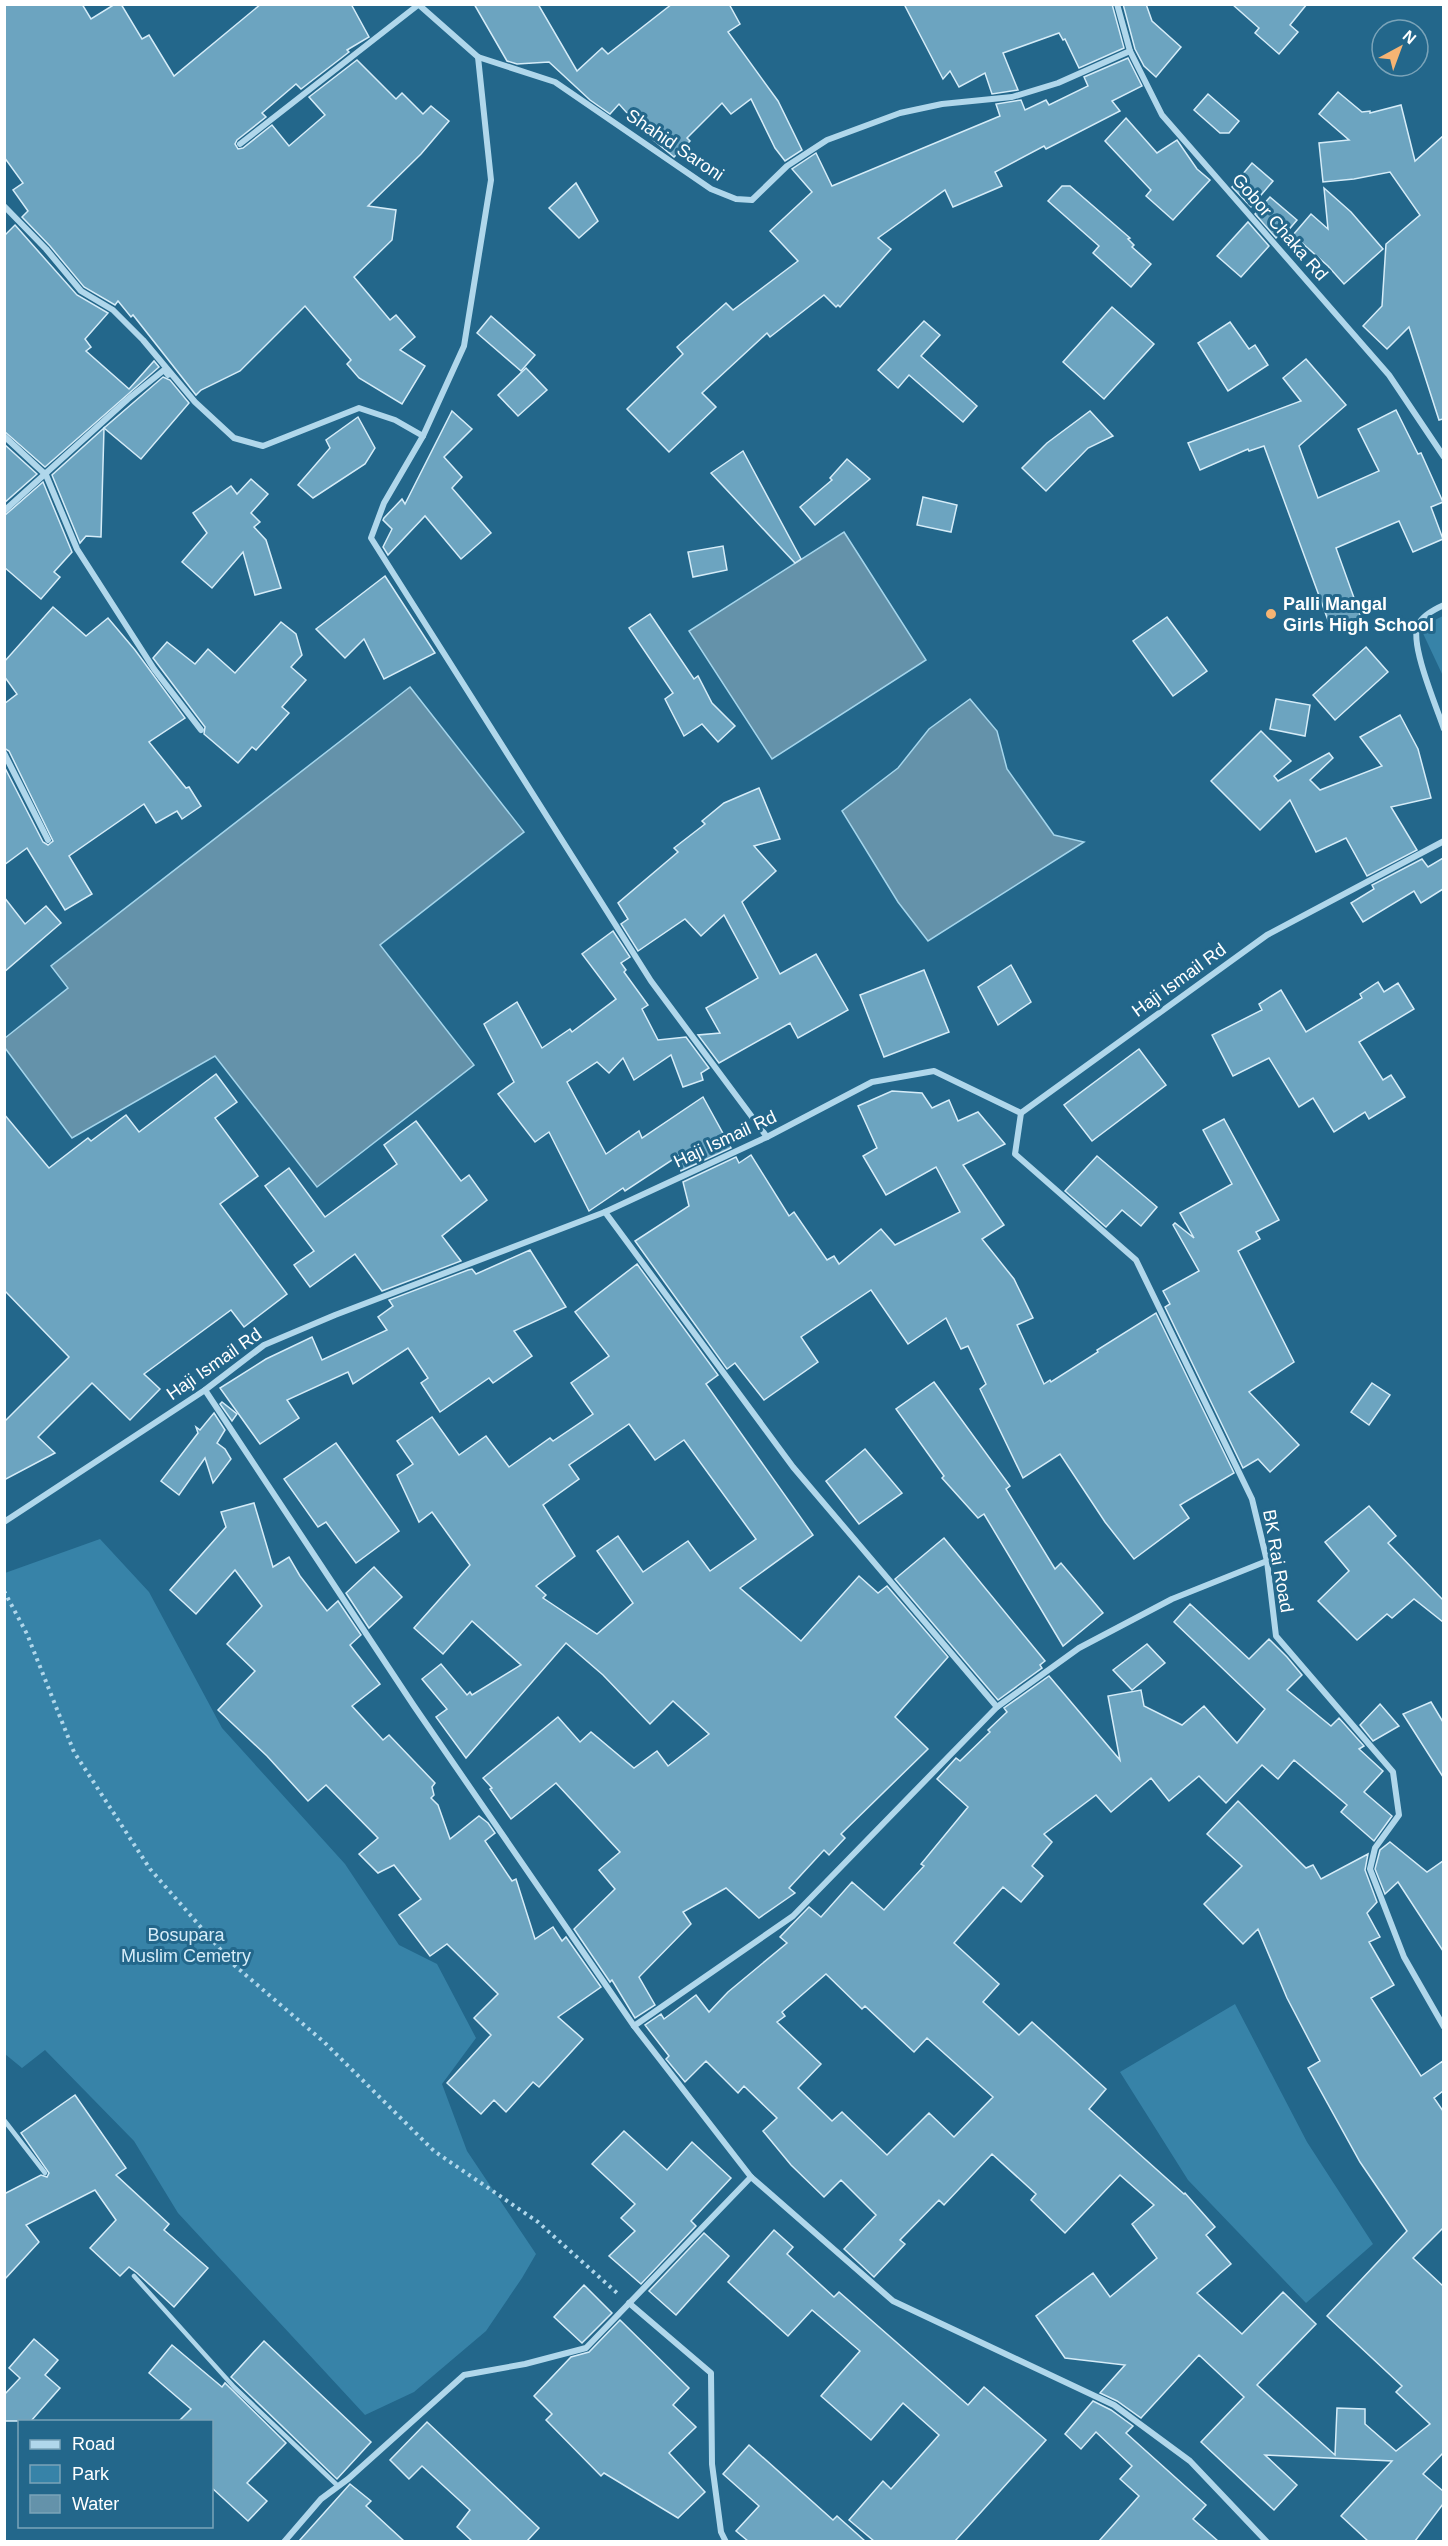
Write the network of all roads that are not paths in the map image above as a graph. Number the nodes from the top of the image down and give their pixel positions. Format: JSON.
{"nodes":[{"id":1,"x":1118,"y":4,"type":"edge"},
{"id":2,"x":418,"y":5,"type":"edge"},
{"id":3,"x":1131,"y":51,"type":"junction"},
{"id":4,"x":478,"y":57,"type":"junction"},
{"id":5,"x":240,"y":144,"type":"dead end"},
{"id":6,"x":4,"y":207,"type":"edge"},
{"id":7,"x":195,"y":402,"type":"junction"},
{"id":8,"x":4,"y":436,"type":"edge"},
{"id":9,"x":423,"y":436,"type":"junction"},
{"id":10,"x":1443,"y":457,"type":"edge"},
{"id":11,"x":46,"y":475,"type":"junction"},
{"id":12,"x":4,"y":511,"type":"edge"},
{"id":13,"x":1443,"y":605,"type":"edge"},
{"id":14,"x":1443,"y":729,"type":"edge"},
{"id":15,"x":201,"y":730,"type":"dead end"},
{"id":16,"x":4,"y":753,"type":"edge"},
{"id":17,"x":48,"y":840,"type":"dead end"},
{"id":18,"x":1443,"y":841,"type":"edge"},
{"id":19,"x":1021,"y":1113,"type":"junction"},
{"id":20,"x":767,"y":1137,"type":"junction"},
{"id":21,"x":605,"y":1212,"type":"junction"},
{"id":22,"x":205,"y":1390,"type":"junction"},
{"id":23,"x":4,"y":1522,"type":"edge"},
{"id":24,"x":1267,"y":1561,"type":"junction"},
{"id":25,"x":997,"y":1707,"type":"junction"},
{"id":26,"x":634,"y":2026,"type":"junction"},
{"id":27,"x":1443,"y":2027,"type":"edge"},
{"id":28,"x":4,"y":2120,"type":"edge"},
{"id":29,"x":45,"y":2173,"type":"dead end"},
{"id":30,"x":751,"y":2176,"type":"junction"},
{"id":31,"x":134,"y":2276,"type":"dead end"},
{"id":32,"x":629,"y":2303,"type":"junction"},
{"id":33,"x":338,"y":2486,"type":"junction"},
{"id":34,"x":284,"y":2541,"type":"edge"},
{"id":35,"x":726,"y":2541,"type":"edge"},
{"id":36,"x":1267,"y":2541,"type":"edge"}],
"edges":[{"from":1,"to":3,"type":"street","name":"Gobor Chaka Rd"},
{"from":2,"to":4,"type":"street","name":"Shahid Saroni"},
{"from":2,"to":5,"type":"street"},
{"from":3,"to":4,"type":"street","name":"Shahid Saroni"},
{"from":3,"to":10,"type":"street","name":"Gobor Chaka Rd"},
{"from":4,"to":9,"type":"street"},
{"from":6,"to":7,"type":"street"},
{"from":7,"to":9,"type":"street"},
{"from":7,"to":11,"type":"street"},
{"from":8,"to":11,"type":"street"},
{"from":9,"to":20,"type":"street"},
{"from":11,"to":12,"type":"street"},
{"from":11,"to":15,"type":"street"},
{"from":13,"to":14,"type":"street"},
{"from":16,"to":17,"type":"street"},
{"from":18,"to":19,"type":"street","name":"Haji Ismail Rd"},
{"from":19,"to":20,"type":"street","name":"Haji Ismail Rd"},
{"from":19,"to":24,"type":"street","name":"BK Rai Road"},
{"from":20,"to":21,"type":"street","name":"Haji Ismail Rd"},
{"from":21,"to":22,"type":"street","name":"Haji Ismail Rd"},
{"from":21,"to":25,"type":"street"},
{"from":22,"to":23,"type":"street","name":"Haji Ismail Rd"},
{"from":22,"to":26,"type":"street"},
{"from":24,"to":25,"type":"street"},
{"from":24,"to":27,"type":"street","name":"BK Rai Road"},
{"from":25,"to":26,"type":"street"},
{"from":26,"to":30,"type":"street"},
{"from":28,"to":29,"type":"lane"},
{"from":30,"to":32,"type":"street"},
{"from":30,"to":36,"type":"street"},
{"from":31,"to":33,"type":"lane"},
{"from":32,"to":33,"type":"street"},
{"from":32,"to":35,"type":"street"},
{"from":33,"to":34,"type":"street"}]}
